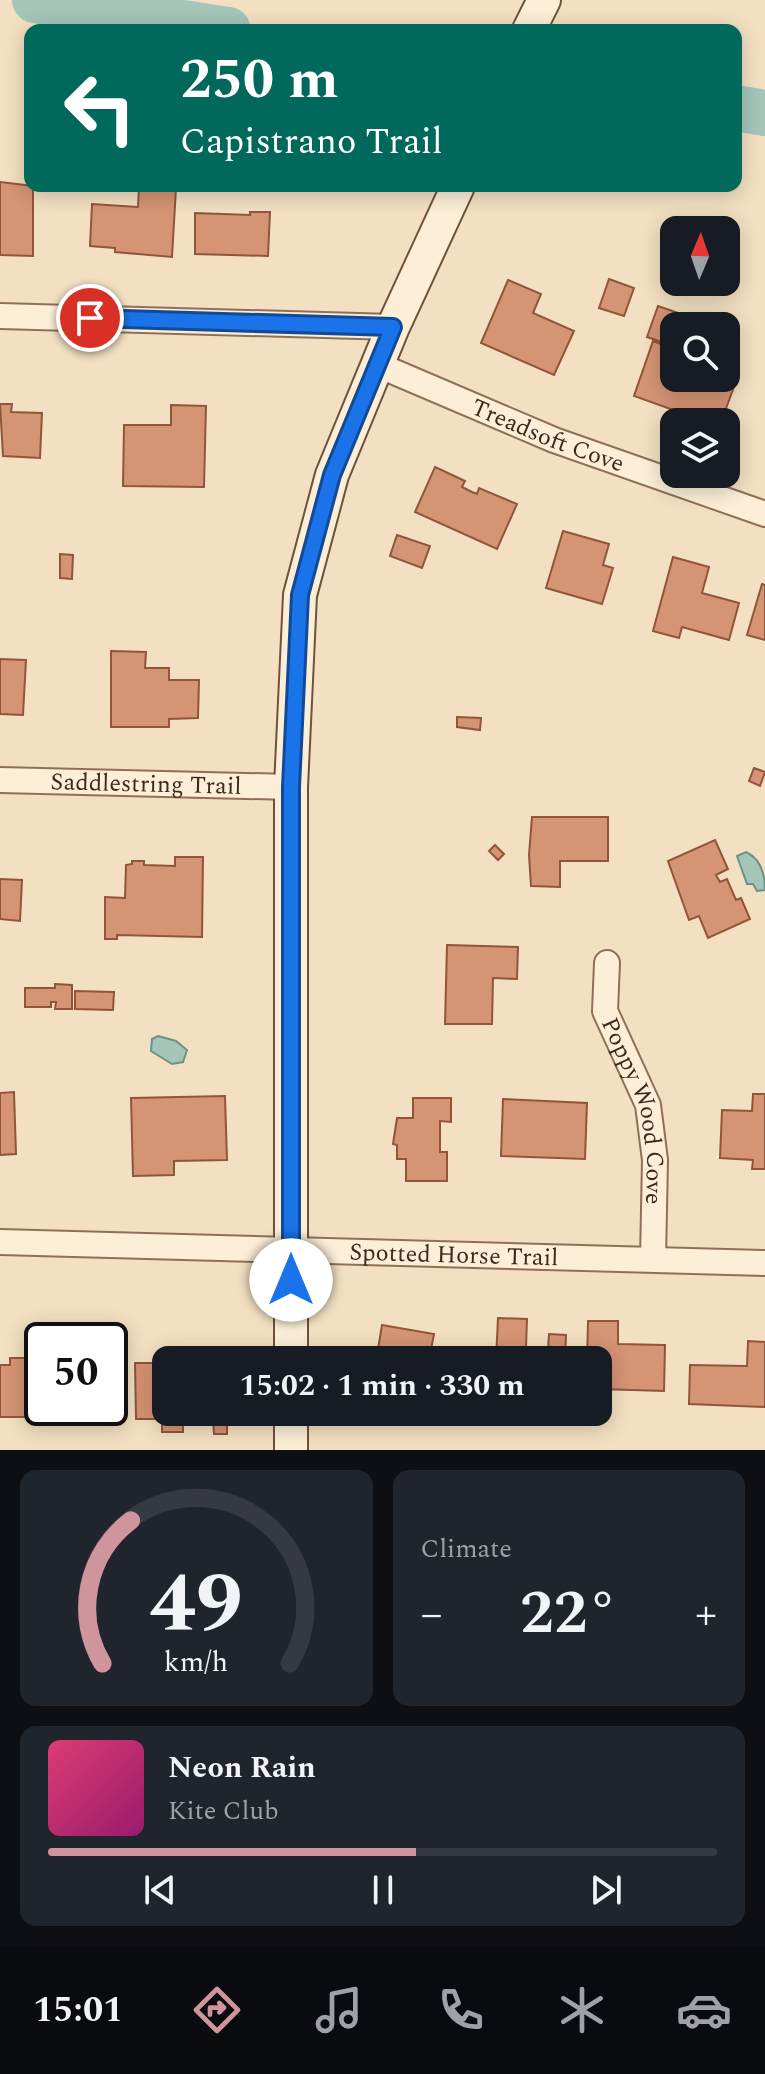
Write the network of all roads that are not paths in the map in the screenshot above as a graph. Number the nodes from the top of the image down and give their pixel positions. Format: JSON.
{"nodes":[{"id":1,"x":455,"y":192,"type":"edge"},
{"id":2,"x":0,"y":316,"type":"edge"},
{"id":3,"x":393,"y":327,"type":"junction"},
{"id":4,"x":378,"y":365,"type":"junction"},
{"id":5,"x":765,"y":514,"type":"edge"},
{"id":6,"x":0,"y":780,"type":"edge"},
{"id":7,"x":291,"y":787,"type":"junction"},
{"id":8,"x":607,"y":963,"type":"dead end"},
{"id":9,"x":0,"y":1242,"type":"edge"},
{"id":10,"x":291,"y":1253,"type":"junction"},
{"id":11,"x":653,"y":1259,"type":"junction"},
{"id":12,"x":765,"y":1263,"type":"edge"},
{"id":13,"x":291,"y":1346,"type":"edge"},
{"id":14,"x":291,"y":1426,"type":"edge"},
{"id":15,"x":291,"y":1450,"type":"edge"}],
"edges":[{"from":1,"to":3,"type":"main road"},
{"from":2,"to":3,"type":"street"},
{"from":3,"to":4,"type":"main road"},
{"from":4,"to":5,"type":"street","name":"Treadsoft Cove"},
{"from":4,"to":7,"type":"main road"},
{"from":6,"to":7,"type":"street","name":"Saddlestring Trail"},
{"from":7,"to":10,"type":"main road"},
{"from":8,"to":11,"type":"street","name":"Poppy Wood Cove"},
{"from":9,"to":10,"type":"street","name":"Spotted Horse Trail"},
{"from":10,"to":11,"type":"street","name":"Spotted Horse Trail"},
{"from":10,"to":13,"type":"main road"},
{"from":11,"to":12,"type":"street","name":"Spotted Horse Trail"},
{"from":14,"to":15,"type":"main road"}]}
